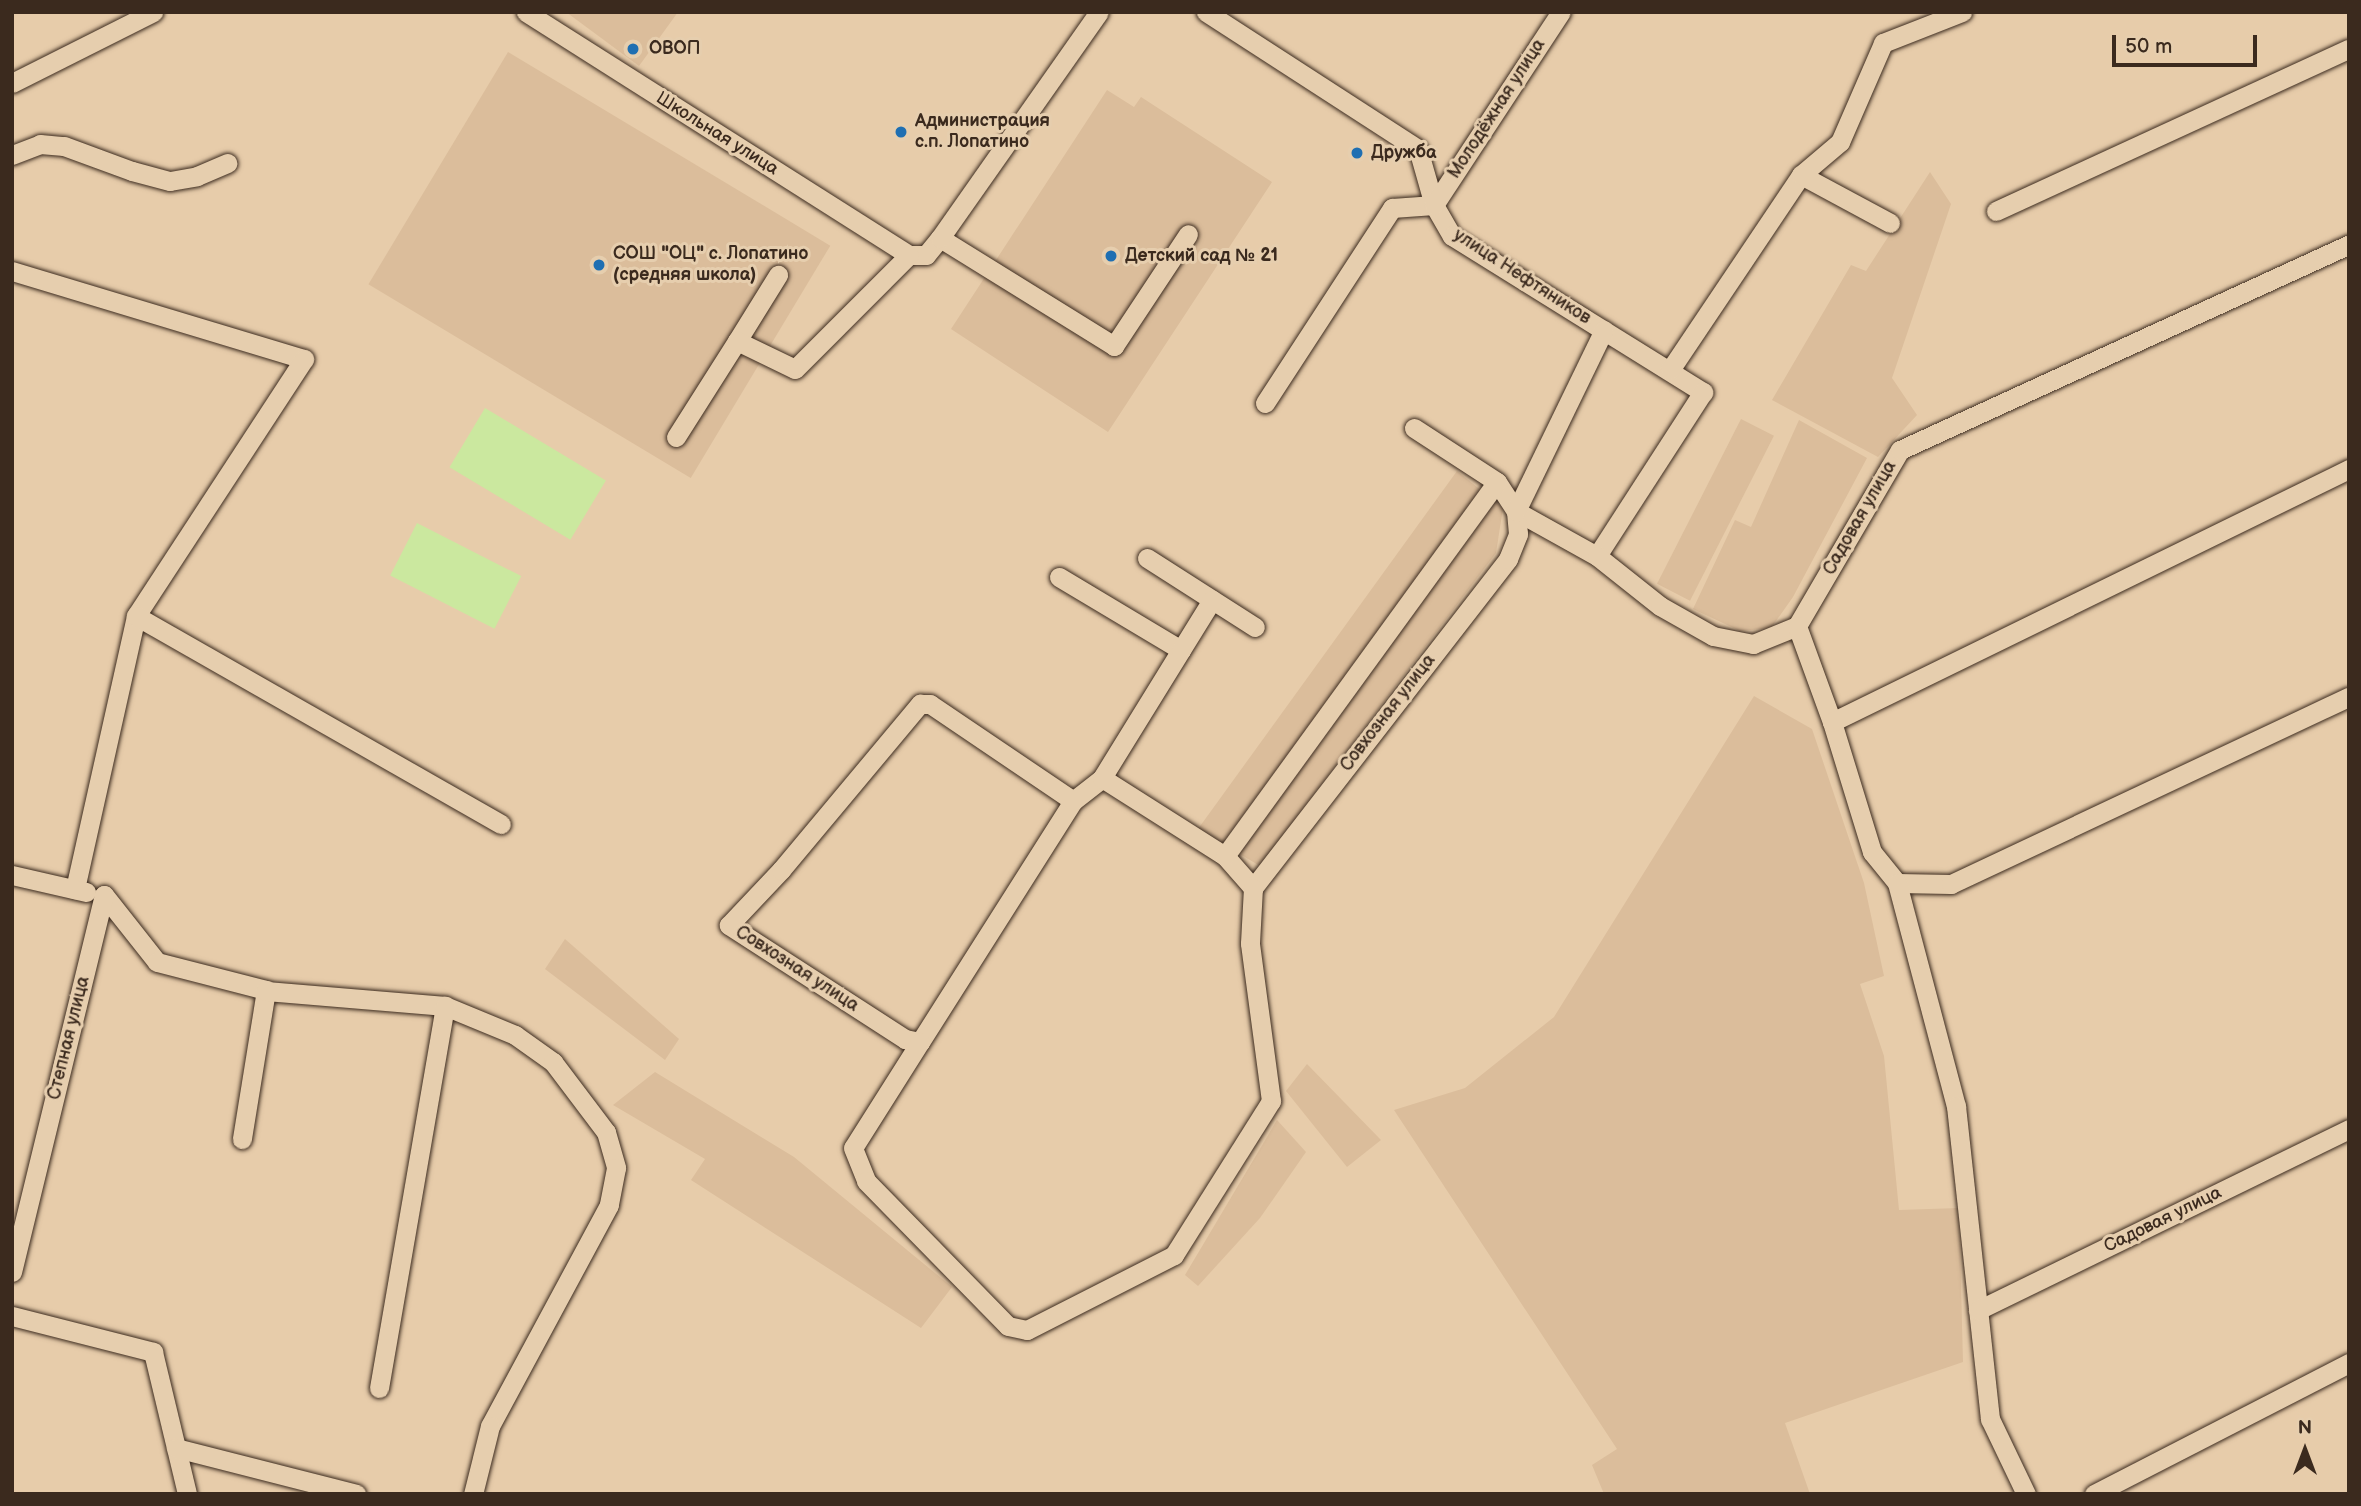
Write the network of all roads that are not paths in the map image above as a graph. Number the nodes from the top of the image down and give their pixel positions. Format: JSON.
{"nodes":[{"id":1,"x":153,"y":12,"type":"edge"},
{"id":2,"x":526,"y":12,"type":"edge"},
{"id":3,"x":1099,"y":12,"type":"edge"},
{"id":4,"x":1206,"y":12,"type":"edge"},
{"id":5,"x":1561,"y":12,"type":"edge"},
{"id":6,"x":1962,"y":12,"type":"edge"},
{"id":7,"x":2349,"y":49,"type":"edge"},
{"id":8,"x":12,"y":83,"type":"edge"},
{"id":9,"x":12,"y":155,"type":"edge"},
{"id":10,"x":227,"y":163,"type":"dead end"},
{"id":11,"x":1801,"y":175,"type":"junction"},
{"id":12,"x":1434,"y":205,"type":"junction"},
{"id":13,"x":1996,"y":211,"type":"dead end"},
{"id":14,"x":1890,"y":223,"type":"dead end"},
{"id":15,"x":1188,"y":234,"type":"dead end"},
{"id":16,"x":940,"y":238,"type":"junction"},
{"id":17,"x":2349,"y":244,"type":"edge"},
{"id":18,"x":909,"y":256,"type":"junction"},
{"id":19,"x":12,"y":271,"type":"edge"},
{"id":20,"x":778,"y":275,"type":"dead end"},
{"id":21,"x":1604,"y":330,"type":"junction"},
{"id":22,"x":737,"y":341,"type":"junction"},
{"id":23,"x":1670,"y":370,"type":"junction"},
{"id":24,"x":1265,"y":403,"type":"dead end"},
{"id":25,"x":1414,"y":428,"type":"dead end"},
{"id":26,"x":676,"y":438,"type":"dead end"},
{"id":27,"x":2349,"y":469,"type":"edge"},
{"id":28,"x":1497,"y":482,"type":"junction"},
{"id":29,"x":1516,"y":511,"type":"junction"},
{"id":30,"x":1598,"y":556,"type":"junction"},
{"id":31,"x":1147,"y":558,"type":"dead end"},
{"id":32,"x":1059,"y":577,"type":"dead end"},
{"id":33,"x":1212,"y":600,"type":"junction"},
{"id":34,"x":136,"y":617,"type":"junction"},
{"id":35,"x":1797,"y":626,"type":"junction"},
{"id":36,"x":1255,"y":627,"type":"dead end"},
{"id":37,"x":1181,"y":650,"type":"junction"},
{"id":38,"x":2349,"y":697,"type":"edge"},
{"id":39,"x":1832,"y":722,"type":"junction"},
{"id":40,"x":1102,"y":778,"type":"junction"},
{"id":41,"x":1073,"y":801,"type":"junction"},
{"id":42,"x":501,"y":824,"type":"dead end"},
{"id":43,"x":1225,"y":856,"type":"junction"},
{"id":44,"x":12,"y":875,"type":"edge"},
{"id":45,"x":1897,"y":883,"type":"junction"},
{"id":46,"x":1253,"y":888,"type":"junction"},
{"id":47,"x":75,"y":889,"type":"junction"},
{"id":48,"x":104,"y":895,"type":"junction"},
{"id":49,"x":265,"y":990,"type":"junction"},
{"id":50,"x":445,"y":1006,"type":"junction"},
{"id":51,"x":920,"y":1042,"type":"junction"},
{"id":52,"x":2349,"y":1129,"type":"edge"},
{"id":53,"x":242,"y":1139,"type":"dead end"},
{"id":54,"x":12,"y":1272,"type":"edge"},
{"id":55,"x":1978,"y":1310,"type":"junction"},
{"id":56,"x":12,"y":1316,"type":"edge"},
{"id":57,"x":2349,"y":1363,"type":"edge"},
{"id":58,"x":379,"y":1388,"type":"dead end"},
{"id":59,"x":176,"y":1448,"type":"junction"},
{"id":60,"x":187,"y":1494,"type":"edge"},
{"id":61,"x":356,"y":1494,"type":"edge"},
{"id":62,"x":473,"y":1494,"type":"edge"},
{"id":63,"x":2026,"y":1494,"type":"edge"},
{"id":64,"x":2094,"y":1494,"type":"edge"}],
"edges":[{"from":1,"to":8,"type":"street"},
{"from":2,"to":18,"type":"street","name":"Школьная улица"},
{"from":3,"to":16,"type":"street"},
{"from":4,"to":12,"type":"street","name":"улица Нефтяников"},
{"from":5,"to":12,"type":"street","name":"Молодёжная улица"},
{"from":6,"to":11,"type":"street"},
{"from":7,"to":13,"type":"street"},
{"from":9,"to":10,"type":"street"},
{"from":11,"to":14,"type":"street"},
{"from":11,"to":23,"type":"street"},
{"from":12,"to":21,"type":"street","name":"улица Нефтяников"},
{"from":12,"to":24,"type":"street"},
{"from":15,"to":16,"type":"street"},
{"from":16,"to":18,"type":"street"},
{"from":17,"to":35,"type":"street","name":"Садовая улица"},
{"from":18,"to":22,"type":"street"},
{"from":19,"to":34,"type":"street"},
{"from":20,"to":22,"type":"street"},
{"from":21,"to":23,"type":"street","name":"улица Нефтяников"},
{"from":21,"to":29,"type":"street","name":"Совхозная улица"},
{"from":22,"to":26,"type":"street"},
{"from":23,"to":30,"type":"street","name":"улица Нефтяников"},
{"from":25,"to":28,"type":"street"},
{"from":27,"to":39,"type":"street"},
{"from":28,"to":29,"type":"street"},
{"from":28,"to":43,"type":"street"},
{"from":29,"to":30,"type":"street"},
{"from":29,"to":46,"type":"street","name":"Совхозная улица"},
{"from":30,"to":35,"type":"street"},
{"from":31,"to":33,"type":"street"},
{"from":32,"to":37,"type":"street"},
{"from":33,"to":36,"type":"street"},
{"from":33,"to":37,"type":"street"},
{"from":34,"to":42,"type":"street"},
{"from":34,"to":47,"type":"street"},
{"from":35,"to":39,"type":"street"},
{"from":37,"to":40,"type":"street"},
{"from":38,"to":45,"type":"street"},
{"from":39,"to":45,"type":"street"},
{"from":40,"to":41,"type":"street"},
{"from":40,"to":43,"type":"street"},
{"from":41,"to":51,"type":"street"},
{"from":41,"to":51,"type":"street","name":"Совхозная улица"},
{"from":43,"to":46,"type":"street"},
{"from":44,"to":47,"type":"street"},
{"from":45,"to":55,"type":"street"},
{"from":46,"to":51,"type":"street"},
{"from":47,"to":48,"type":"street"},
{"from":48,"to":49,"type":"street"},
{"from":48,"to":54,"type":"street","name":"Степная улица"},
{"from":49,"to":50,"type":"street"},
{"from":49,"to":53,"type":"street"},
{"from":50,"to":58,"type":"street"},
{"from":50,"to":62,"type":"street"},
{"from":52,"to":55,"type":"street","name":"Садовая улица"},
{"from":55,"to":63,"type":"street"},
{"from":56,"to":59,"type":"street"},
{"from":57,"to":64,"type":"street"},
{"from":59,"to":60,"type":"street"},
{"from":59,"to":61,"type":"street"}]}
